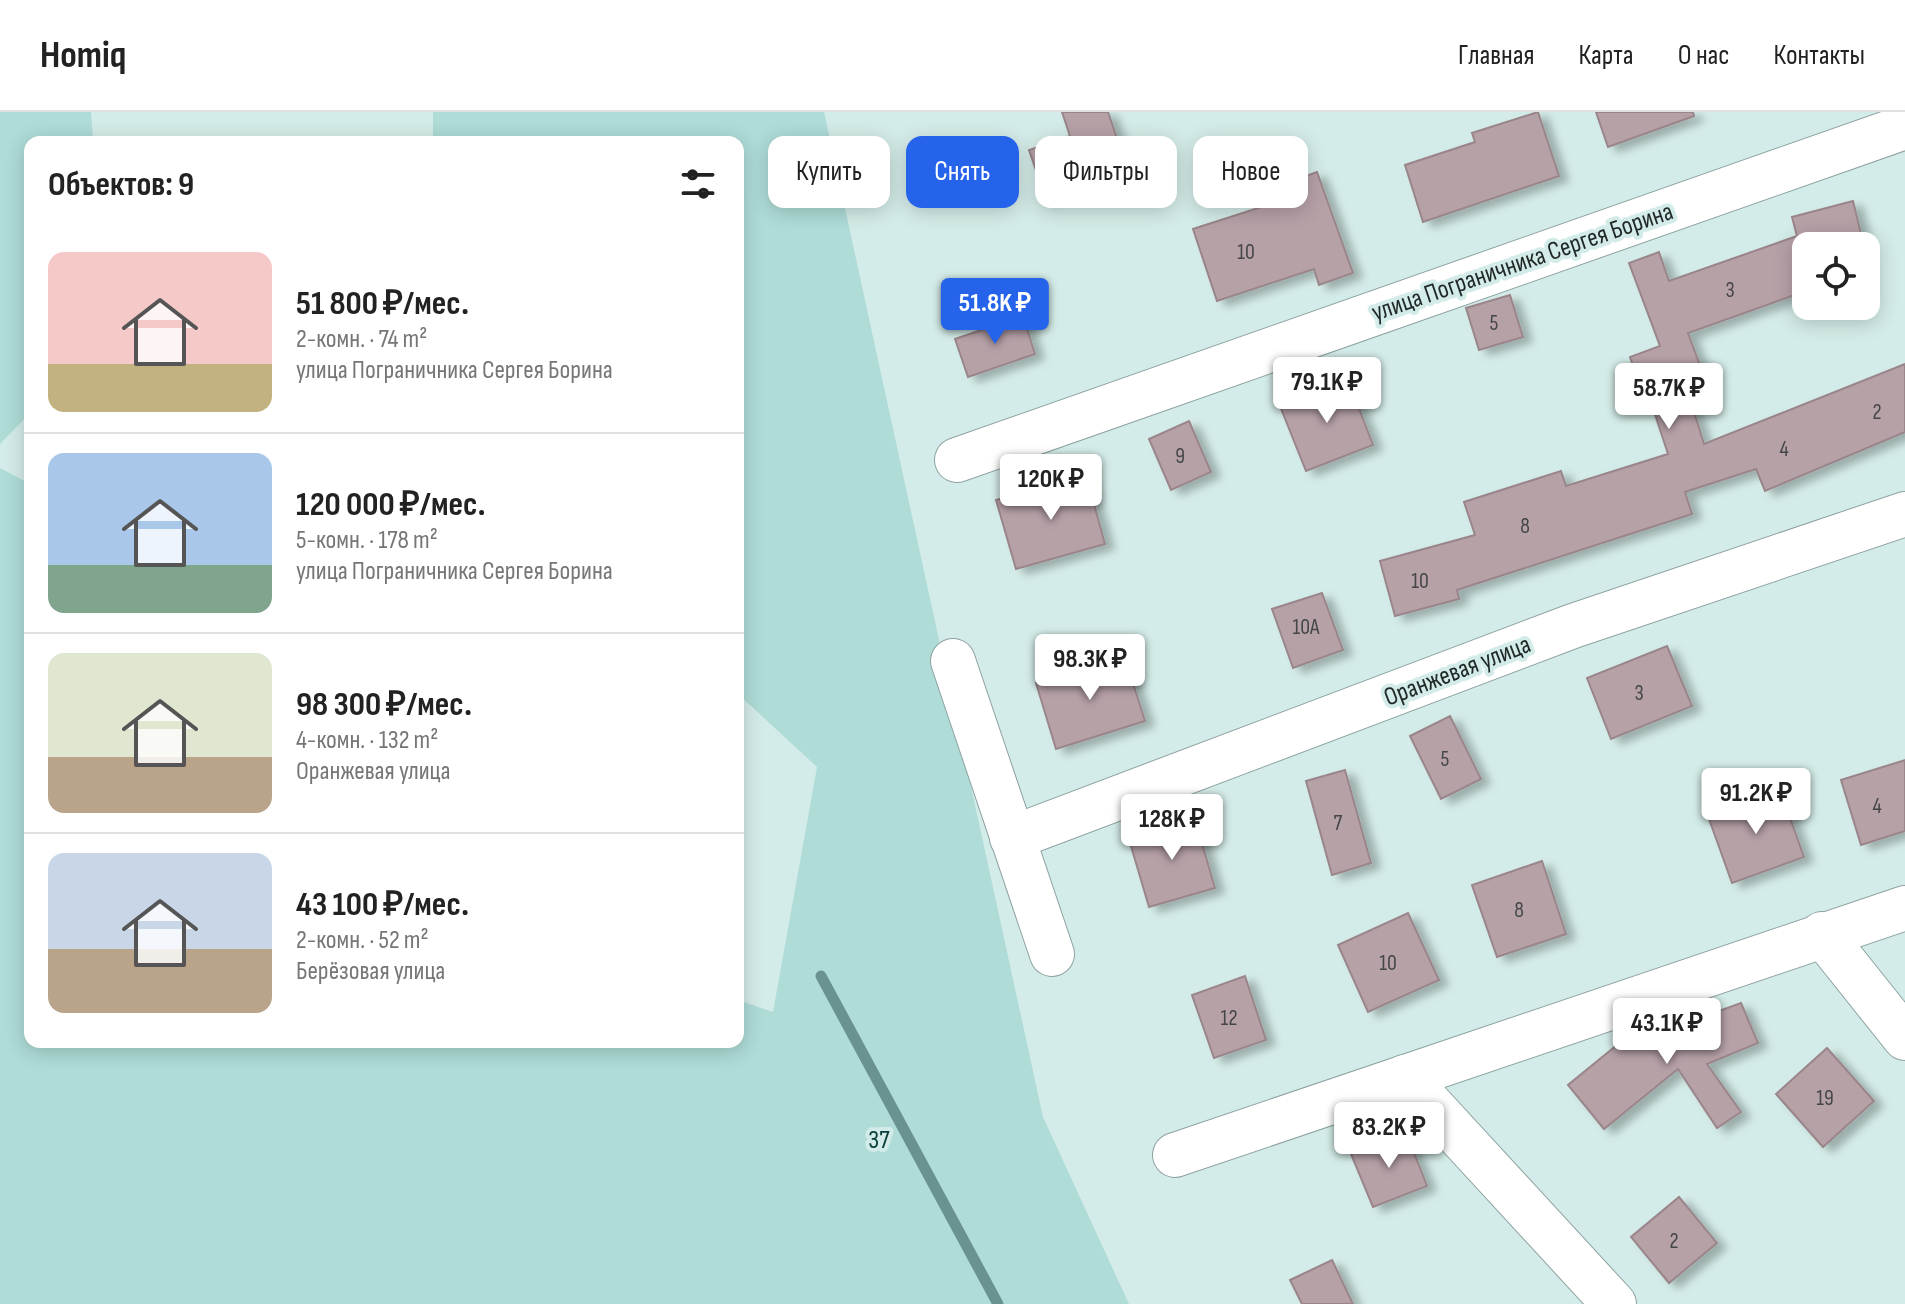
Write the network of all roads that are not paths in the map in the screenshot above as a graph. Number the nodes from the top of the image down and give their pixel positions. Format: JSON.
{"nodes":[{"id":1,"x":1905,"y":127,"type":"edge"},
{"id":2,"x":957,"y":460,"type":"dead end"},
{"id":3,"x":1905,"y":514,"type":"edge"},
{"id":4,"x":953,"y":661,"type":"dead end"},
{"id":5,"x":1012,"y":838,"type":"junction"},
{"id":6,"x":1905,"y":908,"type":"edge"},
{"id":7,"x":1822,"y":934,"type":"junction"},
{"id":8,"x":1052,"y":954,"type":"dead end"},
{"id":9,"x":1905,"y":1038,"type":"edge"},
{"id":10,"x":1405,"y":1077,"type":"junction"},
{"id":11,"x":1175,"y":1155,"type":"dead end"},
{"id":12,"x":1614,"y":1304,"type":"edge"}],
"edges":[{"from":1,"to":2,"type":"street","name":"улица Пограничника Сергея Борина"},
{"from":3,"to":5,"type":"street","name":"Оранжевая улица"},
{"from":4,"to":5,"type":"street"},
{"from":5,"to":8,"type":"street"},
{"from":6,"to":7,"type":"street"},
{"from":7,"to":9,"type":"street"},
{"from":7,"to":10,"type":"street"},
{"from":10,"to":11,"type":"street"},
{"from":10,"to":12,"type":"street"}]}
